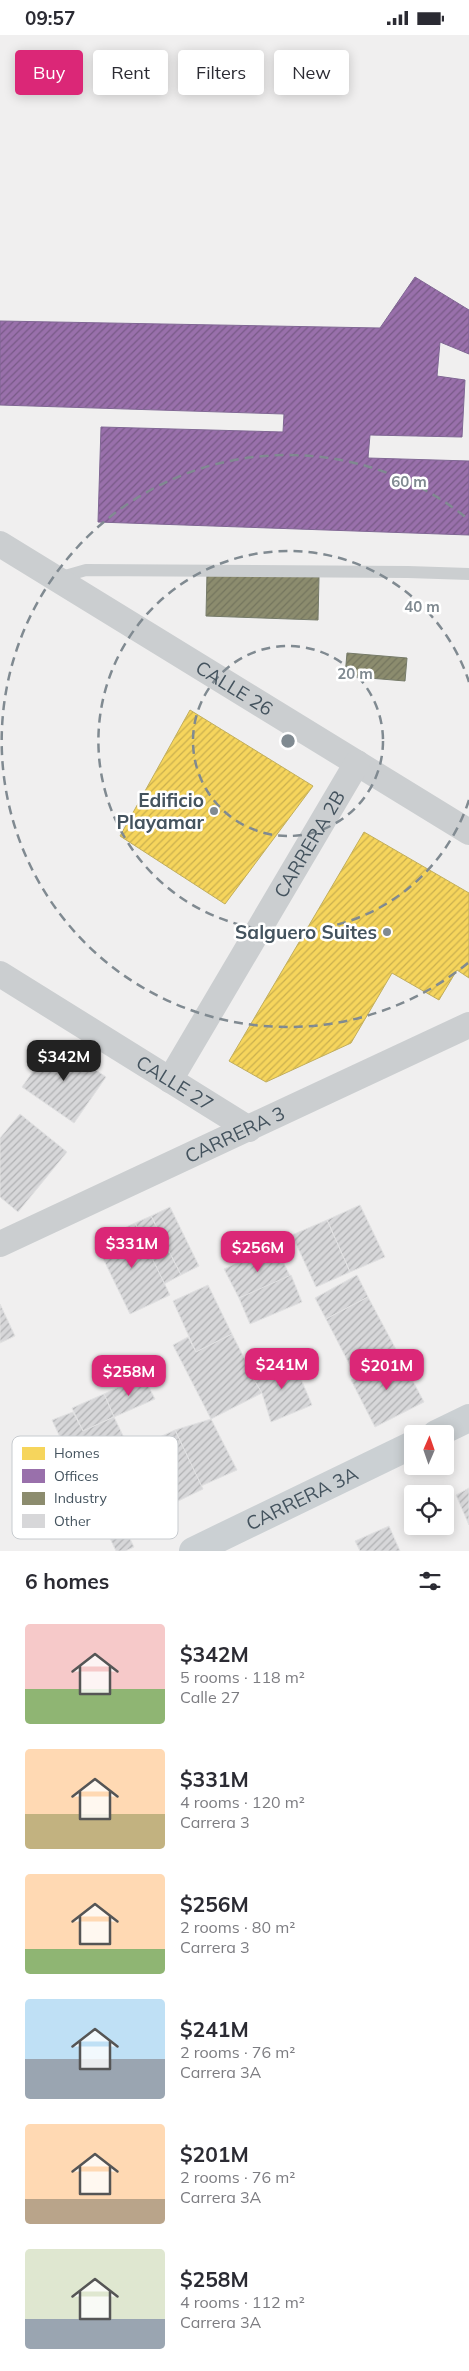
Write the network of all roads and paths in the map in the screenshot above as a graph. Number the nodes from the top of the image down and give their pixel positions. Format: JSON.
{"nodes":[{"id":1,"x":0,"y":545,"type":"edge"},
{"id":2,"x":469,"y":574,"type":"edge"},
{"id":3,"x":56,"y":579,"type":"junction"},
{"id":4,"x":357,"y":763,"type":"junction"},
{"id":5,"x":469,"y":832,"type":"edge"},
{"id":6,"x":0,"y":974,"type":"edge"},
{"id":7,"x":469,"y":1025,"type":"edge"},
{"id":8,"x":170,"y":1080,"type":"junction"},
{"id":9,"x":249,"y":1129,"type":"junction"},
{"id":10,"x":0,"y":1244,"type":"edge"},
{"id":11,"x":469,"y":1418,"type":"edge"},
{"id":12,"x":454,"y":1425,"type":"edge"},
{"id":13,"x":404,"y":1449,"type":"edge"},
{"id":14,"x":193,"y":1551,"type":"edge"}],
"edges":[{"from":1,"to":3,"type":"street","name":"CALLE 26"},
{"from":2,"to":3,"type":"lane"},
{"from":3,"to":4,"type":"street","name":"CALLE 26"},
{"from":4,"to":5,"type":"street","name":"CALLE 26"},
{"from":4,"to":8,"type":"street","name":"CARRERA 2B"},
{"from":6,"to":8,"type":"street","name":"CALLE 27"},
{"from":7,"to":9,"type":"street","name":"CARRERA 3"},
{"from":8,"to":9,"type":"street","name":"CALLE 27"},
{"from":9,"to":10,"type":"street","name":"CARRERA 3"},
{"from":11,"to":12,"type":"street"},
{"from":13,"to":14,"type":"street","name":"CARRERA 3A"}]}
